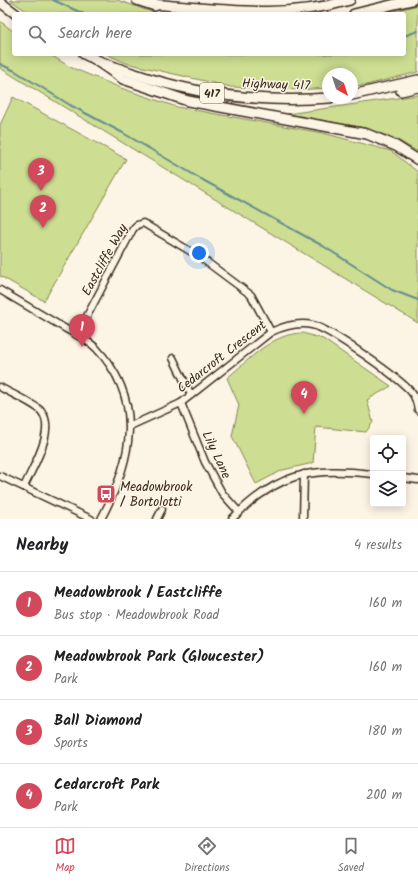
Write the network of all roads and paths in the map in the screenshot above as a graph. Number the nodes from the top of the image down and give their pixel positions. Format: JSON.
{"nodes":[{"id":1,"x":137,"y":0,"type":"edge"},
{"id":2,"x":350,"y":0,"type":"edge"},
{"id":3,"x":412,"y":0,"type":"edge"},
{"id":4,"x":0,"y":2,"type":"edge"},
{"id":5,"x":150,"y":4,"type":"junction"},
{"id":6,"x":13,"y":12,"type":"edge"},
{"id":7,"x":182,"y":12,"type":"edge"},
{"id":8,"x":362,"y":12,"type":"edge"},
{"id":9,"x":88,"y":56,"type":"edge"},
{"id":10,"x":97,"y":61,"type":"junction"},
{"id":11,"x":418,"y":80,"type":"edge"},
{"id":12,"x":418,"y":87,"type":"edge"},
{"id":13,"x":358,"y":95,"type":"edge"},
{"id":14,"x":322,"y":98,"type":"edge"},
{"id":15,"x":358,"y":99,"type":"edge"},
{"id":16,"x":418,"y":160,"type":"edge"},
{"id":17,"x":0,"y":290,"type":"edge"},
{"id":18,"x":271,"y":332,"type":"junction"},
{"id":19,"x":77,"y":335,"type":"junction"},
{"id":20,"x":173,"y":358,"type":"dead end"},
{"id":21,"x":0,"y":387,"type":"edge"},
{"id":22,"x":191,"y":395,"type":"junction"},
{"id":23,"x":181,"y":403,"type":"junction"},
{"id":24,"x":418,"y":410,"type":"edge"},
{"id":25,"x":130,"y":426,"type":"junction"},
{"id":26,"x":304,"y":474,"type":"junction"},
{"id":27,"x":370,"y":474,"type":"edge"},
{"id":28,"x":0,"y":476,"type":"edge"},
{"id":29,"x":406,"y":478,"type":"edge"},
{"id":30,"x":418,"y":480,"type":"edge"},
{"id":31,"x":24,"y":487,"type":"junction"},
{"id":32,"x":162,"y":509,"type":"dead end"},
{"id":33,"x":239,"y":512,"type":"junction"},
{"id":34,"x":91,"y":519,"type":"edge"},
{"id":35,"x":101,"y":519,"type":"edge"},
{"id":36,"x":157,"y":519,"type":"edge"},
{"id":37,"x":232,"y":519,"type":"edge"},
{"id":38,"x":303,"y":519,"type":"edge"}],
"edges":[{"from":1,"to":5,"type":"highway"},
{"from":2,"to":5,"type":"highway"},
{"from":3,"to":8,"type":"highway"},
{"from":4,"to":6,"type":"highway"},
{"from":5,"to":7,"type":"highway"},
{"from":9,"to":10,"type":"highway","name":"Highway 417","number":"417"},
{"from":10,"to":14,"type":"highway","name":"Highway 417","number":"417"},
{"from":10,"to":16,"type":"highway"},
{"from":11,"to":13,"type":"highway"},
{"from":12,"to":15,"type":"highway"},
{"from":17,"to":19,"type":"street"},
{"from":18,"to":19,"type":"street","name":"Eastcliffe Way"},
{"from":18,"to":22,"type":"street","name":"Cedarcroft Crescent"},
{"from":18,"to":24,"type":"street","name":"Cedarcroft Crescent"},
{"from":19,"to":25,"type":"street"},
{"from":20,"to":22,"type":"street"},
{"from":21,"to":31,"type":"street"},
{"from":22,"to":23,"type":"street","name":"Cedarcroft Crescent"},
{"from":23,"to":25,"type":"street","name":"Cedarcroft Crescent"},
{"from":23,"to":33,"type":"street","name":"Lily Lane"},
{"from":25,"to":35,"type":"street"},
{"from":26,"to":27,"type":"street"},
{"from":26,"to":33,"type":"street"},
{"from":26,"to":38,"type":"street"},
{"from":28,"to":31,"type":"street"},
{"from":29,"to":30,"type":"street"},
{"from":31,"to":34,"type":"street"},
{"from":32,"to":36,"type":"street"},
{"from":33,"to":37,"type":"street"}]}
